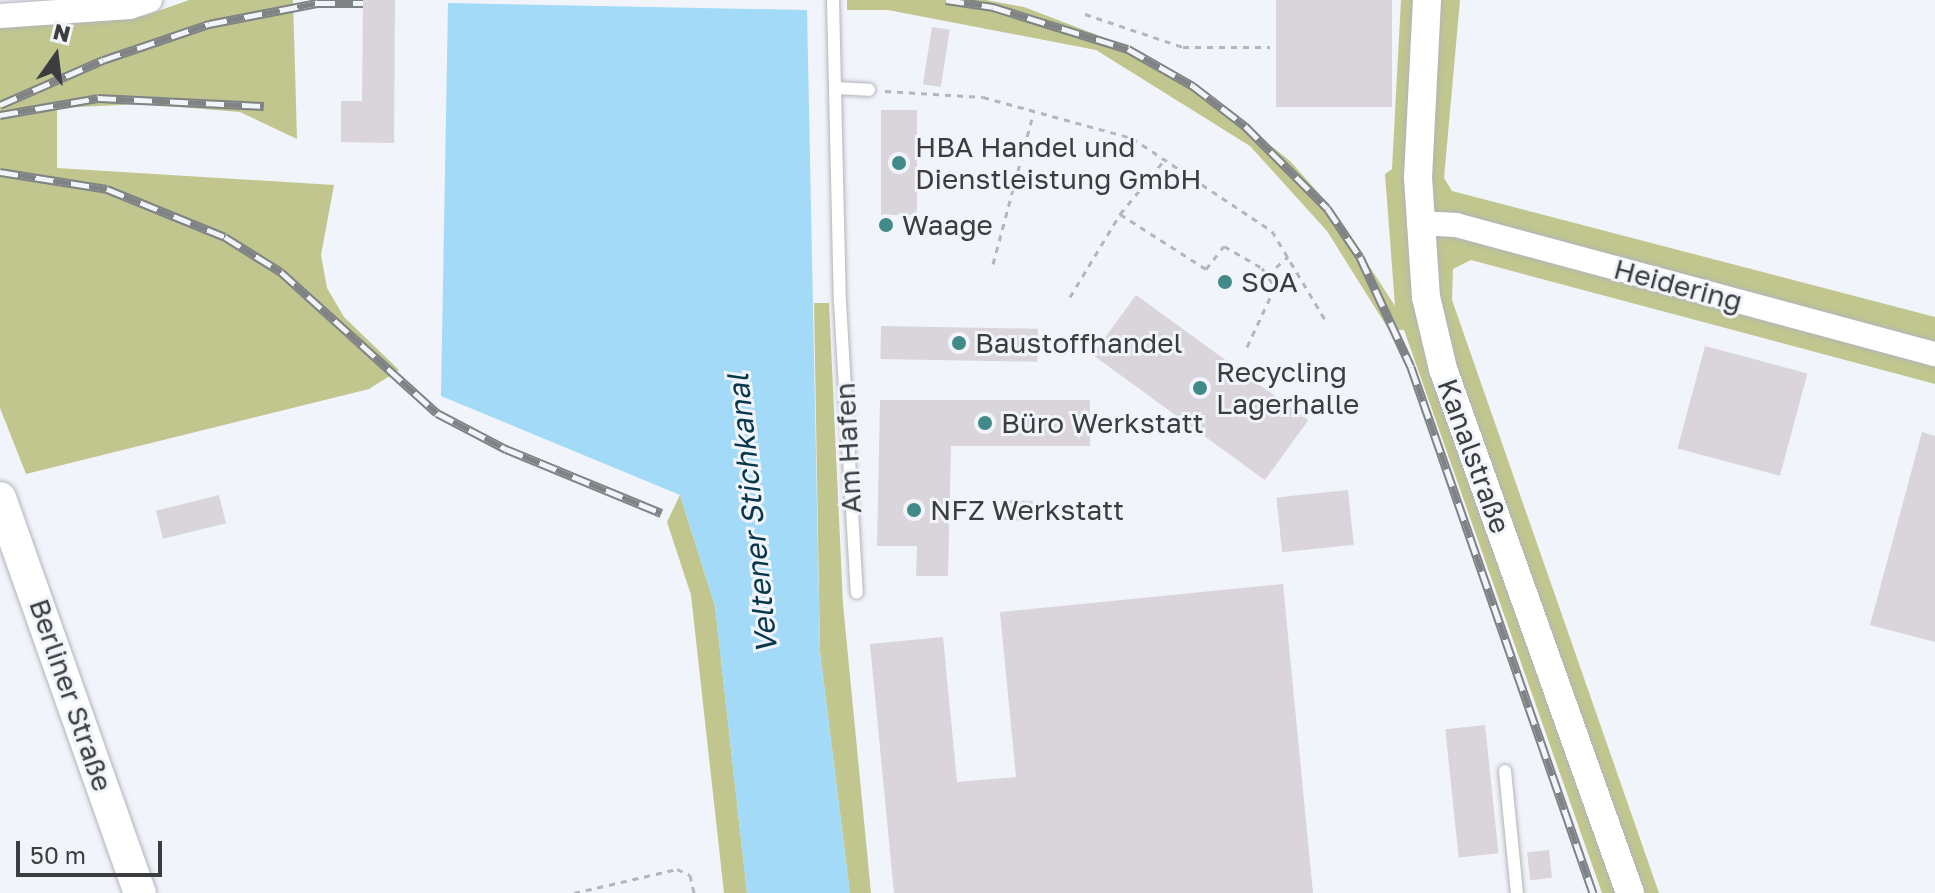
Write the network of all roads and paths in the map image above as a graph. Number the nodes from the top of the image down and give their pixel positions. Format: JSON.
{"nodes":[{"id":1,"x":150,"y":0,"type":"edge"},
{"id":2,"x":833,"y":0,"type":"edge"},
{"id":3,"x":1427,"y":0,"type":"edge"},
{"id":4,"x":1085,"y":14,"type":"dead end"},
{"id":5,"x":0,"y":16,"type":"edge"},
{"id":6,"x":1270,"y":47,"type":"dead end"},
{"id":7,"x":835,"y":88,"type":"junction"},
{"id":8,"x":869,"y":90,"type":"joint"},
{"id":9,"x":1033,"y":115,"type":"junction"},
{"id":10,"x":1166,"y":158,"type":"junction"},
{"id":11,"x":1120,"y":214,"type":"junction"},
{"id":12,"x":1419,"y":223,"type":"junction"},
{"id":13,"x":1288,"y":257,"type":"junction"},
{"id":14,"x":993,"y":264,"type":"dead end"},
{"id":15,"x":1267,"y":275,"type":"junction"},
{"id":16,"x":1070,"y":297,"type":"dead end"},
{"id":17,"x":1327,"y":323,"type":"dead end"},
{"id":18,"x":1246,"y":349,"type":"dead end"},
{"id":19,"x":1935,"y":354,"type":"edge"},
{"id":20,"x":0,"y":498,"type":"edge"},
{"id":21,"x":857,"y":593,"type":"dead end"},
{"id":22,"x":1505,"y":771,"type":"dead end"},
{"id":23,"x":140,"y":893,"type":"edge"},
{"id":24,"x":574,"y":893,"type":"edge"},
{"id":25,"x":694,"y":893,"type":"edge"},
{"id":26,"x":1517,"y":893,"type":"edge"},
{"id":27,"x":1630,"y":893,"type":"edge"}],
"edges":[{"from":1,"to":5,"type":"street"},
{"from":2,"to":7,"type":"lane","name":"Am Hafen"},
{"from":3,"to":12,"type":"street","name":"Kanalstraße"},
{"from":4,"to":6,"type":"path"},
{"from":7,"to":8,"type":"lane"},
{"from":7,"to":21,"type":"lane","name":"Am Hafen"},
{"from":8,"to":9,"type":"path"},
{"from":9,"to":10,"type":"path"},
{"from":9,"to":14,"type":"path"},
{"from":10,"to":11,"type":"path"},
{"from":10,"to":13,"type":"path"},
{"from":11,"to":15,"type":"path"},
{"from":11,"to":16,"type":"path"},
{"from":12,"to":19,"type":"street","name":"Heidering"},
{"from":12,"to":27,"type":"street","name":"Kanalstraße"},
{"from":13,"to":15,"type":"path"},
{"from":13,"to":17,"type":"path"},
{"from":15,"to":18,"type":"path"},
{"from":20,"to":23,"type":"main road","name":"Berliner Straße"},
{"from":22,"to":26,"type":"lane"},
{"from":24,"to":25,"type":"path"}]}
